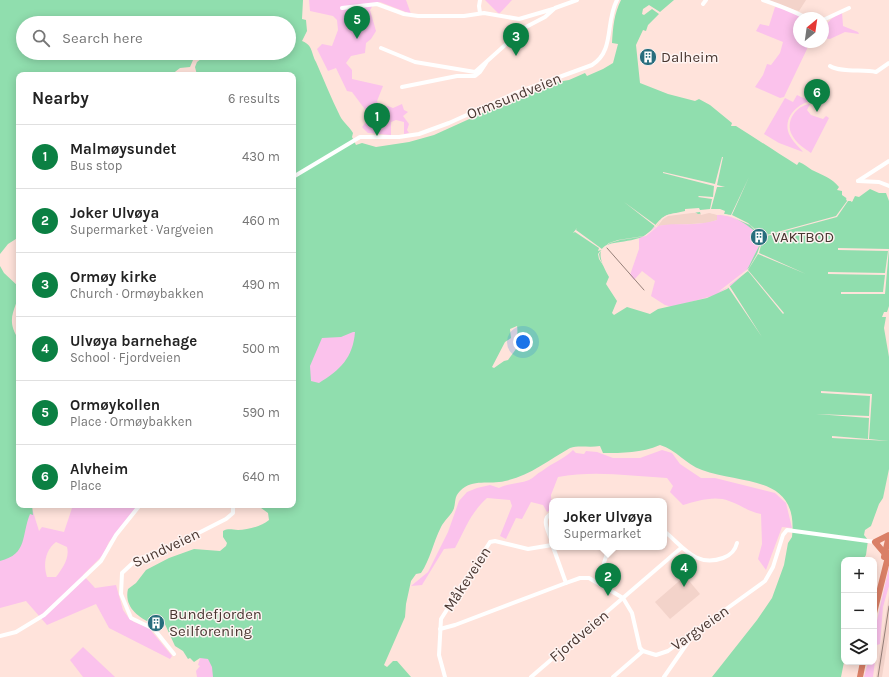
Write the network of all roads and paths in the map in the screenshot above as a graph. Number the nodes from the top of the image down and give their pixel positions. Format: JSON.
{"nodes":[{"id":1,"x":480,"y":0,"type":"edge"},
{"id":2,"x":577,"y":0,"type":"edge"},
{"id":3,"x":617,"y":0,"type":"edge"},
{"id":4,"x":763,"y":0,"type":"edge"},
{"id":5,"x":342,"y":8,"type":"dead end"},
{"id":6,"x":555,"y":8,"type":"junction"},
{"id":7,"x":848,"y":8,"type":"dead end"},
{"id":8,"x":796,"y":12,"type":"edge"},
{"id":9,"x":480,"y":13,"type":"junction"},
{"id":10,"x":829,"y":17,"type":"edge"},
{"id":11,"x":381,"y":48,"type":"dead end"},
{"id":12,"x":486,"y":61,"type":"junction"},
{"id":13,"x":889,"y":63,"type":"edge"},
{"id":14,"x":830,"y":66,"type":"dead end"},
{"id":15,"x":402,"y":87,"type":"dead end"},
{"id":16,"x":889,"y":161,"type":"edge"},
{"id":17,"x":296,"y":175,"type":"edge"},
{"id":18,"x":889,"y":186,"type":"edge"},
{"id":19,"x":138,"y":508,"type":"edge"},
{"id":20,"x":233,"y":508,"type":"edge"},
{"id":21,"x":549,"y":515,"type":"edge"},
{"id":22,"x":549,"y":534,"type":"edge"},
{"id":23,"x":667,"y":534,"type":"edge"},
{"id":24,"x":889,"y":536,"type":"edge"},
{"id":25,"x":873,"y":542,"type":"junction"},
{"id":26,"x":737,"y":543,"type":"dead end"},
{"id":27,"x":549,"y":546,"type":"edge"},
{"id":28,"x":682,"y":548,"type":"junction"},
{"id":29,"x":554,"y":550,"type":"edge"},
{"id":30,"x":608,"y":550,"type":"edge"},
{"id":31,"x":887,"y":554,"type":"edge"},
{"id":32,"x":598,"y":582,"type":"junction"},
{"id":33,"x":566,"y":583,"type":"junction"},
{"id":34,"x":623,"y":598,"type":"junction"},
{"id":35,"x":877,"y":601,"type":"edge"},
{"id":36,"x":440,"y":629,"type":"junction"},
{"id":37,"x":693,"y":634,"type":"junction"},
{"id":38,"x":0,"y":636,"type":"edge"},
{"id":39,"x":643,"y":651,"type":"junction"},
{"id":40,"x":174,"y":654,"type":"dead end"},
{"id":41,"x":862,"y":665,"type":"edge"},
{"id":42,"x":445,"y":677,"type":"edge"},
{"id":43,"x":531,"y":677,"type":"edge"},
{"id":44,"x":613,"y":677,"type":"edge"},
{"id":45,"x":664,"y":677,"type":"edge"},
{"id":46,"x":860,"y":677,"type":"edge"}],
"edges":[{"from":1,"to":9,"type":"street"},
{"from":2,"to":6,"type":"street"},
{"from":3,"to":17,"type":"street","name":"Ormsundveien"},
{"from":4,"to":8,"type":"street"},
{"from":5,"to":9,"type":"street"},
{"from":6,"to":9,"type":"street"},
{"from":6,"to":12,"type":"street"},
{"from":7,"to":10,"type":"street"},
{"from":11,"to":12,"type":"street"},
{"from":12,"to":15,"type":"street"},
{"from":13,"to":14,"type":"street"},
{"from":16,"to":18,"type":"street"},
{"from":19,"to":38,"type":"street"},
{"from":20,"to":40,"type":"street","name":"Sundveien"},
{"from":21,"to":22,"type":"street"},
{"from":23,"to":28,"type":"street"},
{"from":24,"to":25,"type":"highway"},
{"from":24,"to":31,"type":"highway"},
{"from":25,"to":31,"type":"highway"},
{"from":25,"to":37,"type":"street","name":"Vargveien"},
{"from":26,"to":28,"type":"street"},
{"from":27,"to":36,"type":"street","name":"Måkeveien"},
{"from":28,"to":34,"type":"street","name":"Fjordveien"},
{"from":29,"to":33,"type":"street"},
{"from":30,"to":32,"type":"street"},
{"from":31,"to":35,"type":"highway"},
{"from":32,"to":33,"type":"street"},
{"from":32,"to":34,"type":"street"},
{"from":33,"to":36,"type":"street"},
{"from":34,"to":39,"type":"street"},
{"from":34,"to":43,"type":"street","name":"Fjordveien"},
{"from":36,"to":42,"type":"street","name":"Måkeveien"},
{"from":37,"to":39,"type":"street","name":"Vargveien"},
{"from":37,"to":45,"type":"street"},
{"from":39,"to":44,"type":"street"},
{"from":41,"to":46,"type":"highway"}]}
